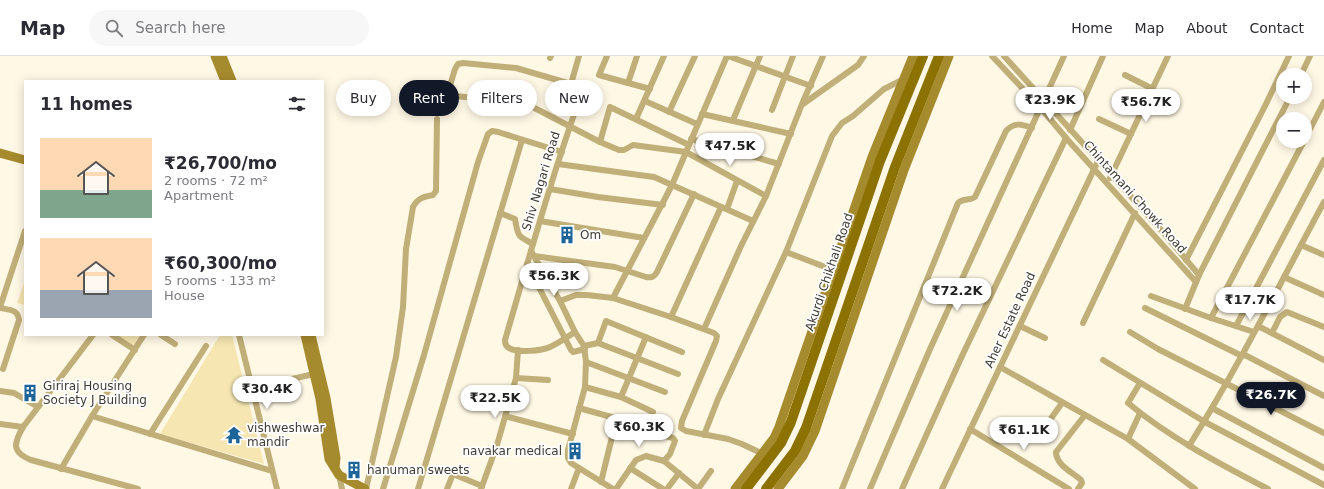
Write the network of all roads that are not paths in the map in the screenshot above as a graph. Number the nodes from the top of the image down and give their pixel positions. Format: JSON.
{"nodes":[{"id":1,"x":215,"y":56,"type":"edge"},
{"id":2,"x":222,"y":56,"type":"edge"},
{"id":3,"x":580,"y":56,"type":"edge"},
{"id":4,"x":607,"y":56,"type":"edge"},
{"id":5,"x":637,"y":56,"type":"edge"},
{"id":6,"x":664,"y":56,"type":"edge"},
{"id":7,"x":695,"y":56,"type":"edge"},
{"id":8,"x":728,"y":56,"type":"edge"},
{"id":9,"x":760,"y":56,"type":"edge"},
{"id":10,"x":793,"y":56,"type":"edge"},
{"id":11,"x":823,"y":56,"type":"edge"},
{"id":12,"x":864,"y":56,"type":"edge"},
{"id":13,"x":913,"y":56,"type":"edge"},
{"id":14,"x":923,"y":56,"type":"edge"},
{"id":15,"x":939,"y":56,"type":"edge"},
{"id":16,"x":949,"y":56,"type":"edge"},
{"id":17,"x":992,"y":56,"type":"edge"},
{"id":18,"x":1004,"y":56,"type":"edge"},
{"id":19,"x":1064,"y":56,"type":"edge"},
{"id":20,"x":1103,"y":56,"type":"edge"},
{"id":21,"x":1289,"y":56,"type":"edge"},
{"id":22,"x":1310,"y":56,"type":"edge"},
{"id":23,"x":1166,"y":57,"type":"edge"},
{"id":24,"x":756,"y":66,"type":"junction"},
{"id":25,"x":1304,"y":68,"type":"edge"},
{"id":26,"x":1125,"y":75,"type":"dead end"},
{"id":27,"x":785,"y":77,"type":"junction"},
{"id":28,"x":904,"y":79,"type":"junction"},
{"id":29,"x":225,"y":80,"type":"edge"},
{"id":30,"x":232,"y":80,"type":"edge"},
{"id":31,"x":557,"y":80,"type":"edge"},
{"id":32,"x":572,"y":80,"type":"edge"},
{"id":33,"x":628,"y":83,"type":"junction"},
{"id":34,"x":810,"y":86,"type":"junction"},
{"id":35,"x":650,"y":89,"type":"junction"},
{"id":36,"x":1153,"y":89,"type":"junction"},
{"id":37,"x":1044,"y":99,"type":"junction"},
{"id":38,"x":645,"y":101,"type":"junction"},
{"id":39,"x":1324,"y":102,"type":"edge"},
{"id":40,"x":802,"y":104,"type":"junction"},
{"id":41,"x":1286,"y":104,"type":"edge"},
{"id":42,"x":1041,"y":108,"type":"junction"},
{"id":43,"x":772,"y":110,"type":"dead end"},
{"id":44,"x":669,"y":112,"type":"junction"},
{"id":45,"x":545,"y":113,"type":"edge"},
{"id":46,"x":702,"y":114,"type":"junction"},
{"id":47,"x":550,"y":116,"type":"edge"},
{"id":48,"x":574,"y":116,"type":"edge"},
{"id":49,"x":437,"y":119,"type":"dead end"},
{"id":50,"x":636,"y":119,"type":"junction"},
{"id":51,"x":1099,"y":119,"type":"dead end"},
{"id":52,"x":733,"y":120,"type":"junction"},
{"id":53,"x":697,"y":124,"type":"junction"},
{"id":54,"x":1312,"y":125,"type":"edge"},
{"id":55,"x":570,"y":126,"type":"junction"},
{"id":56,"x":1032,"y":128,"type":"junction"},
{"id":57,"x":1070,"y":130,"type":"junction"},
{"id":58,"x":791,"y":134,"type":"junction"},
{"id":59,"x":1131,"y":134,"type":"junction"},
{"id":60,"x":1066,"y":138,"type":"junction"},
{"id":61,"x":522,"y":140,"type":"junction"},
{"id":62,"x":600,"y":142,"type":"junction"},
{"id":63,"x":690,"y":142,"type":"junction"},
{"id":64,"x":1300,"y":148,"type":"edge"},
{"id":65,"x":562,"y":152,"type":"junction"},
{"id":66,"x":686,"y":152,"type":"junction"},
{"id":67,"x":0,"y":153,"type":"edge"},
{"id":68,"x":24,"y":160,"type":"edge"},
{"id":69,"x":1324,"y":160,"type":"edge"},
{"id":70,"x":1098,"y":161,"type":"junction"},
{"id":71,"x":558,"y":164,"type":"junction"},
{"id":72,"x":779,"y":164,"type":"junction"},
{"id":73,"x":1094,"y":169,"type":"junction"},
{"id":74,"x":1111,"y":175,"type":"junction"},
{"id":75,"x":738,"y":181,"type":"junction"},
{"id":76,"x":1107,"y":183,"type":"junction"},
{"id":77,"x":672,"y":184,"type":"junction"},
{"id":78,"x":550,"y":189,"type":"junction"},
{"id":79,"x":694,"y":194,"type":"junction"},
{"id":80,"x":766,"y":196,"type":"junction"},
{"id":81,"x":1324,"y":202,"type":"edge"},
{"id":82,"x":663,"y":205,"type":"junction"},
{"id":83,"x":724,"y":208,"type":"junction"},
{"id":84,"x":500,"y":213,"type":"junction"},
{"id":85,"x":1135,"y":213,"type":"junction"},
{"id":86,"x":1317,"y":215,"type":"junction"},
{"id":87,"x":1324,"y":218,"type":"edge"},
{"id":88,"x":540,"y":221,"type":"junction"},
{"id":89,"x":753,"y":221,"type":"junction"},
{"id":90,"x":24,"y":235,"type":"edge"},
{"id":91,"x":644,"y":238,"type":"junction"},
{"id":92,"x":533,"y":244,"type":"junction"},
{"id":93,"x":1301,"y":245,"type":"junction"},
{"id":94,"x":786,"y":252,"type":"junction"},
{"id":95,"x":533,"y":253,"type":"junction"},
{"id":96,"x":1324,"y":255,"type":"edge"},
{"id":97,"x":1186,"y":260,"type":"junction"},
{"id":98,"x":527,"y":264,"type":"junction"},
{"id":99,"x":627,"y":270,"type":"junction"},
{"id":100,"x":833,"y":270,"type":"junction"},
{"id":101,"x":1199,"y":275,"type":"junction"},
{"id":102,"x":1284,"y":277,"type":"junction"},
{"id":103,"x":1196,"y":282,"type":"junction"},
{"id":104,"x":1324,"y":295,"type":"edge"},
{"id":105,"x":1151,"y":296,"type":"dead end"},
{"id":106,"x":613,"y":298,"type":"junction"},
{"id":107,"x":560,"y":302,"type":"junction"},
{"id":108,"x":0,"y":307,"type":"edge"},
{"id":109,"x":1145,"y":308,"type":"dead end"},
{"id":110,"x":1186,"y":309,"type":"junction"},
{"id":111,"x":671,"y":317,"type":"junction"},
{"id":112,"x":1211,"y":318,"type":"junction"},
{"id":113,"x":1083,"y":323,"type":"dead end"},
{"id":114,"x":1020,"y":326,"type":"junction"},
{"id":115,"x":1236,"y":326,"type":"junction"},
{"id":116,"x":1258,"y":326,"type":"junction"},
{"id":117,"x":1324,"y":327,"type":"edge"},
{"id":118,"x":704,"y":329,"type":"junction"},
{"id":119,"x":575,"y":332,"type":"junction"},
{"id":120,"x":1130,"y":332,"type":"dead end"},
{"id":121,"x":1254,"y":332,"type":"junction"},
{"id":122,"x":1272,"y":333,"type":"junction"},
{"id":123,"x":92,"y":336,"type":"edge"},
{"id":124,"x":114,"y":336,"type":"edge"},
{"id":125,"x":143,"y":336,"type":"edge"},
{"id":126,"x":163,"y":336,"type":"edge"},
{"id":127,"x":239,"y":336,"type":"edge"},
{"id":128,"x":305,"y":336,"type":"edge"},
{"id":129,"x":311,"y":336,"type":"edge"},
{"id":130,"x":566,"y":338,"type":"junction"},
{"id":131,"x":646,"y":338,"type":"junction"},
{"id":132,"x":1045,"y":338,"type":"dead end"},
{"id":133,"x":598,"y":343,"type":"junction"},
{"id":134,"x":175,"y":344,"type":"dead end"},
{"id":135,"x":206,"y":346,"type":"dead end"},
{"id":136,"x":584,"y":347,"type":"junction"},
{"id":137,"x":135,"y":350,"type":"junction"},
{"id":138,"x":518,"y":350,"type":"junction"},
{"id":139,"x":682,"y":352,"type":"dead end"},
{"id":140,"x":1243,"y":355,"type":"junction"},
{"id":141,"x":637,"y":359,"type":"junction"},
{"id":142,"x":1103,"y":360,"type":"dead end"},
{"id":143,"x":1324,"y":360,"type":"edge"},
{"id":144,"x":586,"y":362,"type":"junction"},
{"id":145,"x":1000,"y":368,"type":"junction"},
{"id":146,"x":3,"y":369,"type":"dead end"},
{"id":147,"x":314,"y":374,"type":"junction"},
{"id":148,"x":678,"y":374,"type":"dead end"},
{"id":149,"x":629,"y":377,"type":"junction"},
{"id":150,"x":516,"y":378,"type":"junction"},
{"id":151,"x":548,"y":380,"type":"dead end"},
{"id":152,"x":1140,"y":383,"type":"junction"},
{"id":153,"x":1227,"y":383,"type":"junction"},
{"id":154,"x":585,"y":387,"type":"junction"},
{"id":155,"x":252,"y":388,"type":"junction"},
{"id":156,"x":473,"y":388,"type":"dead end"},
{"id":157,"x":0,"y":391,"type":"edge"},
{"id":158,"x":665,"y":392,"type":"dead end"},
{"id":159,"x":1324,"y":396,"type":"edge"},
{"id":160,"x":621,"y":397,"type":"junction"},
{"id":161,"x":510,"y":398,"type":"junction"},
{"id":162,"x":1062,"y":403,"type":"junction"},
{"id":163,"x":38,"y":407,"type":"junction"},
{"id":164,"x":579,"y":408,"type":"junction"},
{"id":165,"x":1212,"y":408,"type":"junction"},
{"id":166,"x":653,"y":412,"type":"dead end"},
{"id":167,"x":1140,"y":413,"type":"junction"},
{"id":168,"x":1085,"y":415,"type":"junction"},
{"id":169,"x":92,"y":416,"type":"junction"},
{"id":170,"x":505,"y":416,"type":"junction"},
{"id":171,"x":615,"y":418,"type":"dead end"},
{"id":172,"x":1205,"y":422,"type":"junction"},
{"id":173,"x":0,"y":424,"type":"edge"},
{"id":174,"x":1047,"y":424,"type":"dead end"},
{"id":175,"x":23,"y":427,"type":"junction"},
{"id":176,"x":614,"y":429,"type":"dead end"},
{"id":177,"x":970,"y":429,"type":"junction"},
{"id":178,"x":648,"y":431,"type":"dead end"},
{"id":179,"x":1324,"y":433,"type":"edge"},
{"id":180,"x":150,"y":434,"type":"junction"},
{"id":181,"x":573,"y":434,"type":"junction"},
{"id":182,"x":704,"y":435,"type":"junction"},
{"id":183,"x":1128,"y":439,"type":"junction"},
{"id":184,"x":1189,"y":446,"type":"junction"},
{"id":185,"x":761,"y":453,"type":"junction"},
{"id":186,"x":664,"y":461,"type":"junction"},
{"id":187,"x":579,"y":468,"type":"junction"},
{"id":188,"x":630,"y":468,"type":"junction"},
{"id":189,"x":1324,"y":468,"type":"edge"},
{"id":190,"x":61,"y":469,"type":"junction"},
{"id":191,"x":272,"y":471,"type":"junction"},
{"id":192,"x":337,"y":471,"type":"junction"},
{"id":193,"x":711,"y":471,"type":"dead end"},
{"id":194,"x":678,"y":473,"type":"junction"},
{"id":195,"x":601,"y":482,"type":"junction"},
{"id":196,"x":1324,"y":486,"type":"edge"},
{"id":197,"x":481,"y":488,"type":"edge"},
{"id":198,"x":138,"y":489,"type":"edge"},
{"id":199,"x":277,"y":489,"type":"edge"},
{"id":200,"x":342,"y":489,"type":"edge"},
{"id":201,"x":366,"y":489,"type":"edge"},
{"id":202,"x":383,"y":489,"type":"edge"},
{"id":203,"x":418,"y":489,"type":"edge"},
{"id":204,"x":447,"y":489,"type":"edge"},
{"id":205,"x":571,"y":489,"type":"edge"},
{"id":206,"x":613,"y":489,"type":"edge"},
{"id":207,"x":616,"y":489,"type":"edge"},
{"id":208,"x":663,"y":489,"type":"edge"},
{"id":209,"x":667,"y":489,"type":"edge"},
{"id":210,"x":698,"y":489,"type":"edge"},
{"id":211,"x":734,"y":489,"type":"edge"},
{"id":212,"x":746,"y":489,"type":"edge"},
{"id":213,"x":766,"y":489,"type":"edge"},
{"id":214,"x":778,"y":489,"type":"edge"},
{"id":215,"x":842,"y":489,"type":"edge"},
{"id":216,"x":870,"y":489,"type":"edge"},
{"id":217,"x":902,"y":489,"type":"edge"},
{"id":218,"x":942,"y":489,"type":"edge"},
{"id":219,"x":1069,"y":489,"type":"edge"},
{"id":220,"x":1078,"y":489,"type":"edge"},
{"id":221,"x":1195,"y":489,"type":"edge"},
{"id":222,"x":1268,"y":489,"type":"edge"}],
"edges":[{"from":1,"to":29,"type":"street"},
{"from":2,"to":30,"type":"street"},
{"from":3,"to":32,"type":"street"},
{"from":4,"to":33,"type":"street"},
{"from":5,"to":33,"type":"street"},
{"from":6,"to":35,"type":"street"},
{"from":7,"to":44,"type":"street"},
{"from":8,"to":24,"type":"street"},
{"from":8,"to":46,"type":"street"},
{"from":9,"to":24,"type":"street"},
{"from":10,"to":27,"type":"street"},
{"from":11,"to":34,"type":"street"},
{"from":12,"to":40,"type":"street"},
{"from":13,"to":28,"type":"street"},
{"from":14,"to":212,"type":"main road","name":"Akurdi Chikhali Road"},
{"from":15,"to":213,"type":"main road"},
{"from":16,"to":214,"type":"street"},
{"from":17,"to":42,"type":"street","name":"Chintamani Chowk Road"},
{"from":18,"to":37,"type":"street","name":"Chintamani Chowk Road"},
{"from":19,"to":37,"type":"street"},
{"from":20,"to":57,"type":"street"},
{"from":21,"to":97,"type":"street"},
{"from":22,"to":25,"type":"street"},
{"from":23,"to":36,"type":"street"},
{"from":24,"to":27,"type":"street"},
{"from":24,"to":52,"type":"street"},
{"from":26,"to":36,"type":"street"},
{"from":27,"to":34,"type":"street"},
{"from":27,"to":43,"type":"street"},
{"from":28,"to":94,"type":"street"},
{"from":28,"to":100,"type":"street"},
{"from":31,"to":45,"type":"street"},
{"from":33,"to":35,"type":"street"},
{"from":34,"to":40,"type":"street"},
{"from":35,"to":38,"type":"street"},
{"from":36,"to":59,"type":"street"},
{"from":37,"to":42,"type":"street"},
{"from":37,"to":57,"type":"street","name":"Chintamani Chowk Road"},
{"from":38,"to":44,"type":"street"},
{"from":38,"to":50,"type":"street"},
{"from":39,"to":54,"type":"street"},
{"from":40,"to":58,"type":"street"},
{"from":41,"to":101,"type":"street"},
{"from":42,"to":56,"type":"street"},
{"from":42,"to":60,"type":"street","name":"Chintamani Chowk Road"},
{"from":44,"to":53,"type":"street"},
{"from":46,"to":52,"type":"street"},
{"from":46,"to":53,"type":"street"},
{"from":47,"to":55,"type":"street"},
{"from":48,"to":55,"type":"street","name":"Shiv Nagari Road"},
{"from":49,"to":201,"type":"street"},
{"from":50,"to":62,"type":"street"},
{"from":50,"to":63,"type":"street"},
{"from":51,"to":59,"type":"street"},
{"from":52,"to":58,"type":"street"},
{"from":53,"to":63,"type":"street"},
{"from":55,"to":62,"type":"street"},
{"from":55,"to":65,"type":"street","name":"Shiv Nagari Road"},
{"from":56,"to":215,"type":"street"},
{"from":56,"to":216,"type":"street"},
{"from":57,"to":70,"type":"street","name":"Chintamani Chowk Road"},
{"from":58,"to":72,"type":"street"},
{"from":59,"to":74,"type":"street"},
{"from":60,"to":73,"type":"street","name":"Chintamani Chowk Road"},
{"from":60,"to":217,"type":"street"},
{"from":61,"to":65,"type":"street"},
{"from":61,"to":84,"type":"street"},
{"from":61,"to":202,"type":"street"},
{"from":62,"to":66,"type":"street"},
{"from":63,"to":66,"type":"street"},
{"from":63,"to":72,"type":"street"},
{"from":64,"to":112,"type":"street"},
{"from":65,"to":71,"type":"street","name":"Shiv Nagari Road"},
{"from":66,"to":75,"type":"street"},
{"from":66,"to":77,"type":"street"},
{"from":67,"to":68,"type":"street"},
{"from":69,"to":115,"type":"street"},
{"from":70,"to":73,"type":"street","name":"Aher Estate Road"},
{"from":70,"to":74,"type":"street","name":"Chintamani Chowk Road"},
{"from":71,"to":77,"type":"street"},
{"from":71,"to":78,"type":"street","name":"Shiv Nagari Road"},
{"from":72,"to":80,"type":"street"},
{"from":73,"to":76,"type":"street","name":"Chintamani Chowk Road"},
{"from":73,"to":114,"type":"street","name":"Aher Estate Road"},
{"from":74,"to":76,"type":"street"},
{"from":74,"to":97,"type":"street","name":"Chintamani Chowk Road"},
{"from":75,"to":80,"type":"street"},
{"from":75,"to":83,"type":"street"},
{"from":76,"to":85,"type":"street","name":"Chintamani Chowk Road"},
{"from":77,"to":79,"type":"street"},
{"from":77,"to":82,"type":"street"},
{"from":78,"to":82,"type":"street"},
{"from":78,"to":88,"type":"street","name":"Shiv Nagari Road"},
{"from":79,"to":83,"type":"street"},
{"from":79,"to":99,"type":"street"},
{"from":80,"to":89,"type":"street"},
{"from":81,"to":86,"type":"street"},
{"from":82,"to":91,"type":"street"},
{"from":83,"to":89,"type":"street"},
{"from":83,"to":111,"type":"street"},
{"from":84,"to":92,"type":"street"},
{"from":84,"to":203,"type":"street"},
{"from":85,"to":103,"type":"street","name":"Chintamani Chowk Road"},
{"from":85,"to":113,"type":"street"},
{"from":86,"to":87,"type":"street"},
{"from":86,"to":93,"type":"street"},
{"from":88,"to":91,"type":"street"},
{"from":88,"to":92,"type":"street","name":"Shiv Nagari Road"},
{"from":89,"to":118,"type":"street"},
{"from":90,"to":108,"type":"street"},
{"from":91,"to":99,"type":"street"},
{"from":92,"to":95,"type":"street","name":"Shiv Nagari Road"},
{"from":93,"to":96,"type":"street"},
{"from":93,"to":102,"type":"street"},
{"from":94,"to":100,"type":"street"},
{"from":94,"to":182,"type":"street"},
{"from":95,"to":98,"type":"street","name":"Shiv Nagari Road"},
{"from":95,"to":99,"type":"street"},
{"from":95,"to":107,"type":"street"},
{"from":97,"to":101,"type":"street","name":"Chintamani Chowk Road"},
{"from":98,"to":130,"type":"street"},
{"from":98,"to":138,"type":"street","name":"Shiv Nagari Road"},
{"from":99,"to":106,"type":"street"},
{"from":100,"to":185,"type":"street"},
{"from":101,"to":103,"type":"street"},
{"from":102,"to":104,"type":"street"},
{"from":102,"to":116,"type":"street"},
{"from":103,"to":110,"type":"street"},
{"from":105,"to":110,"type":"street"},
{"from":106,"to":107,"type":"street"},
{"from":106,"to":111,"type":"street"},
{"from":107,"to":119,"type":"street"},
{"from":108,"to":146,"type":"street"},
{"from":109,"to":140,"type":"street"},
{"from":110,"to":112,"type":"street"},
{"from":111,"to":118,"type":"street"},
{"from":112,"to":115,"type":"street"},
{"from":114,"to":132,"type":"street"},
{"from":114,"to":145,"type":"street","name":"Aher Estate Road"},
{"from":115,"to":121,"type":"street"},
{"from":116,"to":121,"type":"street"},
{"from":116,"to":122,"type":"street"},
{"from":117,"to":122,"type":"street"},
{"from":118,"to":182,"type":"street"},
{"from":119,"to":130,"type":"street"},
{"from":119,"to":136,"type":"street"},
{"from":120,"to":153,"type":"street"},
{"from":121,"to":140,"type":"street"},
{"from":122,"to":143,"type":"street"},
{"from":123,"to":163,"type":"street"},
{"from":124,"to":137,"type":"street"},
{"from":125,"to":137,"type":"street"},
{"from":126,"to":134,"type":"street"},
{"from":127,"to":155,"type":"street"},
{"from":128,"to":147,"type":"street"},
{"from":129,"to":192,"type":"street"},
{"from":130,"to":136,"type":"street"},
{"from":130,"to":138,"type":"street"},
{"from":131,"to":133,"type":"street"},
{"from":131,"to":139,"type":"street"},
{"from":131,"to":141,"type":"street"},
{"from":133,"to":136,"type":"street"},
{"from":133,"to":141,"type":"street"},
{"from":135,"to":180,"type":"street"},
{"from":136,"to":144,"type":"street"},
{"from":137,"to":169,"type":"street"},
{"from":138,"to":150,"type":"street"},
{"from":140,"to":153,"type":"street"},
{"from":140,"to":159,"type":"street"},
{"from":141,"to":148,"type":"street"},
{"from":141,"to":149,"type":"street"},
{"from":142,"to":152,"type":"street"},
{"from":144,"to":149,"type":"street"},
{"from":144,"to":154,"type":"street"},
{"from":145,"to":162,"type":"street"},
{"from":145,"to":177,"type":"street","name":"Aher Estate Road"},
{"from":147,"to":155,"type":"street"},
{"from":147,"to":192,"type":"street"},
{"from":149,"to":158,"type":"street"},
{"from":149,"to":160,"type":"street"},
{"from":150,"to":151,"type":"street"},
{"from":150,"to":161,"type":"street"},
{"from":152,"to":167,"type":"street"},
{"from":152,"to":172,"type":"street"},
{"from":153,"to":165,"type":"street"},
{"from":153,"to":179,"type":"street"},
{"from":154,"to":160,"type":"street"},
{"from":154,"to":164,"type":"street"},
{"from":155,"to":191,"type":"street"},
{"from":156,"to":161,"type":"street"},
{"from":157,"to":163,"type":"street"},
{"from":160,"to":166,"type":"street"},
{"from":161,"to":170,"type":"street"},
{"from":162,"to":168,"type":"street"},
{"from":162,"to":174,"type":"street"},
{"from":163,"to":175,"type":"street"},
{"from":164,"to":171,"type":"street"},
{"from":164,"to":181,"type":"street"},
{"from":165,"to":172,"type":"street"},
{"from":165,"to":189,"type":"street"},
{"from":167,"to":183,"type":"street"},
{"from":167,"to":184,"type":"street"},
{"from":168,"to":183,"type":"street"},
{"from":168,"to":220,"type":"street"},
{"from":169,"to":180,"type":"street"},
{"from":169,"to":190,"type":"street"},
{"from":170,"to":181,"type":"street"},
{"from":170,"to":197,"type":"street"},
{"from":172,"to":184,"type":"street"},
{"from":172,"to":196,"type":"street"},
{"from":173,"to":175,"type":"street"},
{"from":175,"to":190,"type":"street"},
{"from":176,"to":195,"type":"street"},
{"from":177,"to":218,"type":"street","name":"Aher Estate Road"},
{"from":177,"to":219,"type":"street"},
{"from":178,"to":186,"type":"street"},
{"from":180,"to":191,"type":"street"},
{"from":181,"to":187,"type":"street"},
{"from":182,"to":185,"type":"street"},
{"from":183,"to":221,"type":"street"},
{"from":184,"to":222,"type":"street"},
{"from":185,"to":211,"type":"street"},
{"from":186,"to":188,"type":"street"},
{"from":186,"to":194,"type":"street"},
{"from":187,"to":195,"type":"street"},
{"from":187,"to":205,"type":"street"},
{"from":188,"to":207,"type":"street"},
{"from":188,"to":208,"type":"street"},
{"from":190,"to":198,"type":"street"},
{"from":191,"to":199,"type":"street"},
{"from":192,"to":200,"type":"street"},
{"from":192,"to":201,"type":"street"},
{"from":193,"to":210,"type":"street"},
{"from":194,"to":209,"type":"street"},
{"from":194,"to":210,"type":"street"},
{"from":195,"to":206,"type":"street"},
{"from":197,"to":204,"type":"street"}]}
